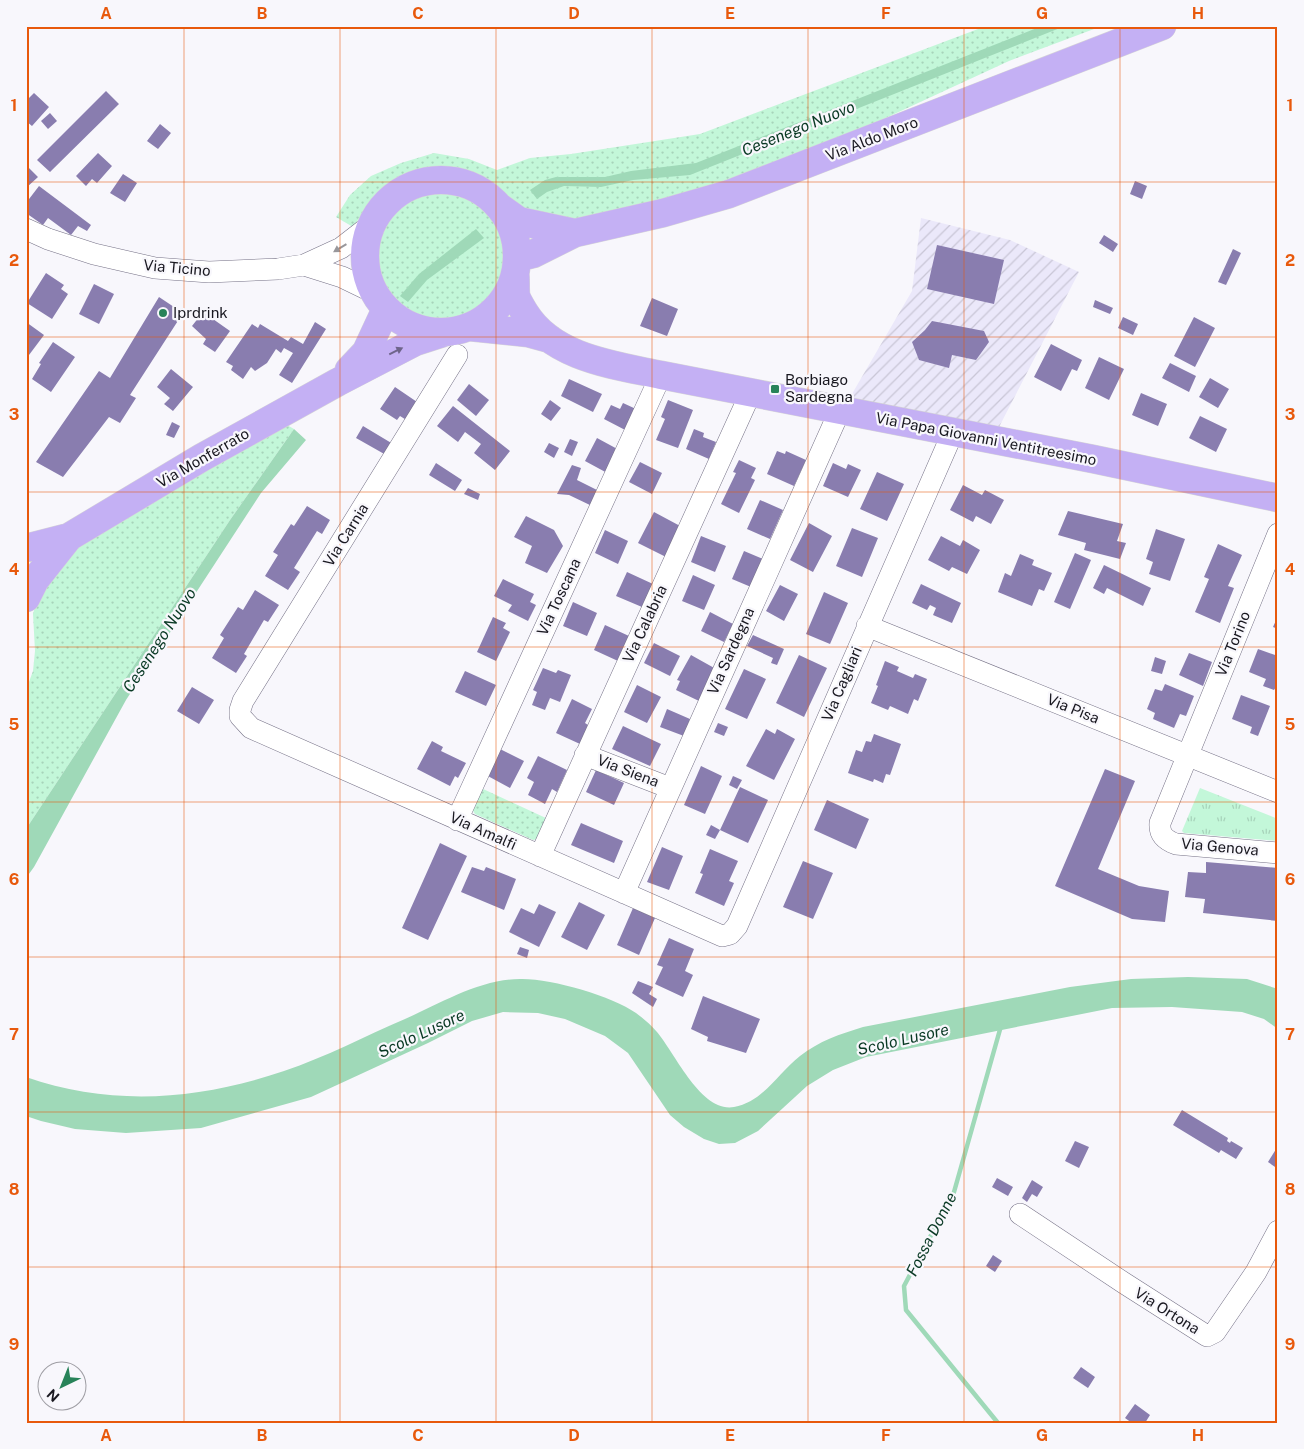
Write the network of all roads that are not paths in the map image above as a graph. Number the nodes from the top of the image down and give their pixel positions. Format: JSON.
{"nodes":[{"id":1,"x":1162,"y":26,"type":"edge"},
{"id":2,"x":498,"y":206,"type":"junction"},
{"id":3,"x":372,"y":224,"type":"junction"},
{"id":4,"x":26,"y":230,"type":"edge"},
{"id":5,"x":576,"y":233,"type":"junction"},
{"id":6,"x":304,"y":265,"type":"junction"},
{"id":7,"x":516,"y":266,"type":"junction"},
{"id":8,"x":379,"y":300,"type":"junction"},
{"id":9,"x":458,"y":338,"type":"junction"},
{"id":10,"x":550,"y":339,"type":"junction"},
{"id":11,"x":662,"y":375,"type":"junction"},
{"id":12,"x":338,"y":382,"type":"junction"},
{"id":13,"x":751,"y":392,"type":"junction"},
{"id":14,"x":840,"y":410,"type":"junction"},
{"id":15,"x":953,"y":432,"type":"junction"},
{"id":16,"x":1278,"y":498,"type":"edge"},
{"id":17,"x":1278,"y":534,"type":"edge"},
{"id":18,"x":69,"y":537,"type":"junction"},
{"id":19,"x":26,"y":548,"type":"edge"},
{"id":20,"x":26,"y":598,"type":"edge"},
{"id":21,"x":867,"y":626,"type":"junction"},
{"id":22,"x":240,"y":716,"type":"joint"},
{"id":23,"x":585,"y":755,"type":"junction"},
{"id":24,"x":1188,"y":755,"type":"junction"},
{"id":25,"x":670,"y":788,"type":"junction"},
{"id":26,"x":1278,"y":792,"type":"edge"},
{"id":27,"x":458,"y":820,"type":"junction"},
{"id":28,"x":1278,"y":853,"type":"edge"},
{"id":29,"x":540,"y":856,"type":"junction"},
{"id":30,"x":624,"y":893,"type":"junction"},
{"id":31,"x":730,"y":934,"type":"joint"},
{"id":32,"x":1020,"y":1214,"type":"dead end"},
{"id":33,"x":1278,"y":1231,"type":"edge"}],
"edges":[{"from":1,"to":5,"type":"main road","name":"Via Aldo Moro"},
{"from":2,"to":3,"type":"main road"},
{"from":2,"to":5,"type":"main road","name":"Via Aldo Moro"},
{"from":2,"to":7,"type":"main road"},
{"from":3,"to":6,"type":"street","name":"Via Ticino","one_way":true},
{"from":3,"to":8,"type":"main road"},
{"from":4,"to":6,"type":"street","name":"Via Ticino"},
{"from":5,"to":7,"type":"main road","name":"Via Aldo Moro"},
{"from":6,"to":8,"type":"street","name":"Via Ticino"},
{"from":7,"to":9,"type":"main road"},
{"from":7,"to":10,"type":"main road","name":"Via Papa Giovanni Ventitreesimo"},
{"from":8,"to":9,"type":"main road"},
{"from":8,"to":12,"type":"main road","name":"Via Monferrato"},
{"from":9,"to":10,"type":"main road","name":"Via Papa Giovanni Ventitreesimo"},
{"from":12,"to":9,"type":"main road","name":"Via Monferrato","one_way":true},
{"from":9,"to":22,"type":"street","name":"Via Carnia"},
{"from":10,"to":11,"type":"main road","name":"Via Papa Giovanni Ventitreesimo"},
{"from":11,"to":13,"type":"main road","name":"Via Papa Giovanni Ventitreesimo"},
{"from":11,"to":27,"type":"street","name":"Via Toscana"},
{"from":12,"to":18,"type":"main road","name":"Via Monferrato"},
{"from":13,"to":14,"type":"main road","name":"Via Papa Giovanni Ventitreesimo"},
{"from":13,"to":23,"type":"street","name":"Via Calabria"},
{"from":14,"to":15,"type":"main road","name":"Via Papa Giovanni Ventitreesimo"},
{"from":14,"to":25,"type":"street","name":"Via Sardegna"},
{"from":15,"to":16,"type":"main road","name":"Via Papa Giovanni Ventitreesimo"},
{"from":15,"to":21,"type":"street","name":"Via Cagliari"},
{"from":17,"to":24,"type":"street","name":"Via Torino"},
{"from":18,"to":19,"type":"main road","name":"Via Monferrato"},
{"from":18,"to":20,"type":"main road","name":"Via Monferrato"},
{"from":21,"to":24,"type":"street","name":"Via Pisa"},
{"from":21,"to":31,"type":"street","name":"Via Cagliari"},
{"from":22,"to":27,"type":"street","name":"Via Amalfi"},
{"from":23,"to":25,"type":"street","name":"Via Siena"},
{"from":23,"to":29,"type":"street","name":"Via Calabria"},
{"from":24,"to":26,"type":"street","name":"Via Pisa"},
{"from":24,"to":28,"type":"street","name":"Via Genova"},
{"from":25,"to":30,"type":"street","name":"Via Sardegna"},
{"from":27,"to":29,"type":"street","name":"Via Amalfi"},
{"from":29,"to":30,"type":"street","name":"Via Amalfi"},
{"from":30,"to":31,"type":"street","name":"Via Amalfi"},
{"from":32,"to":33,"type":"street","name":"Via Ortona"}]}
